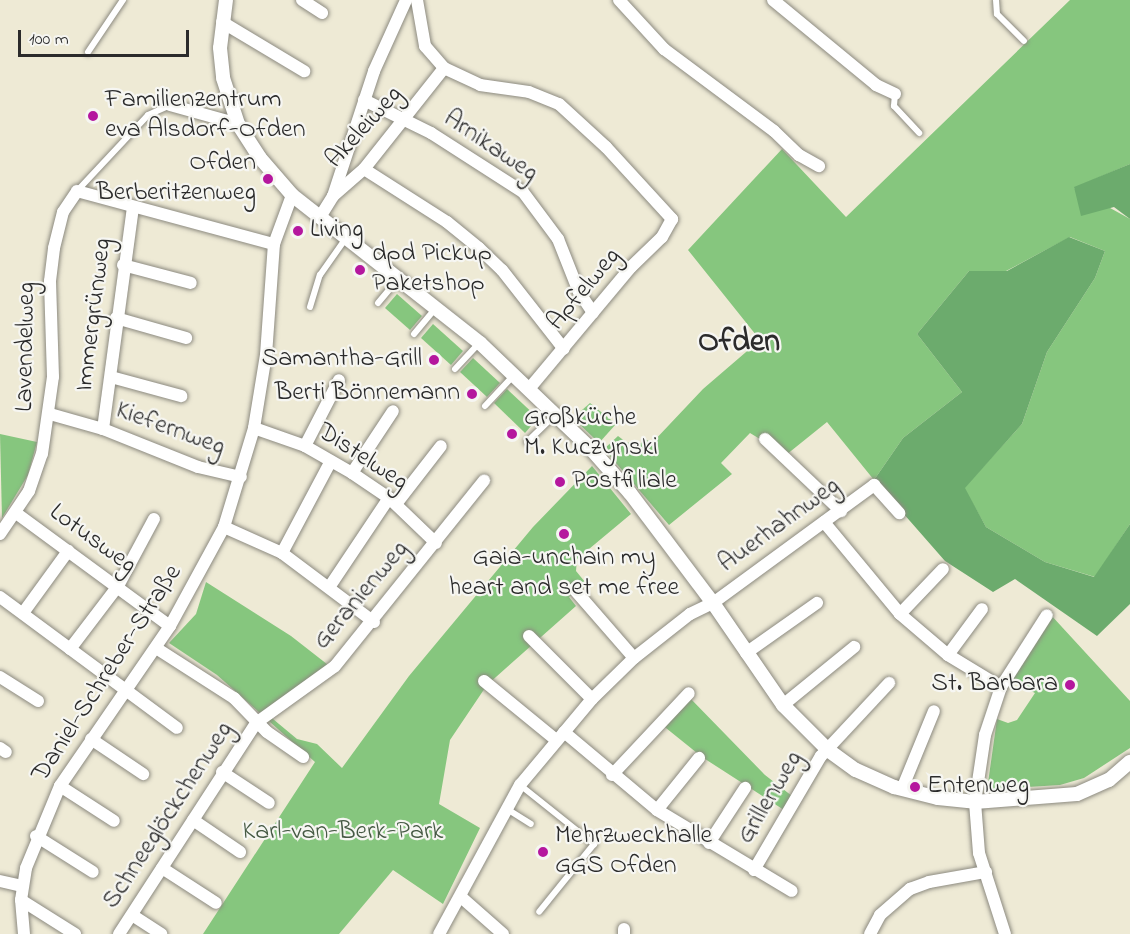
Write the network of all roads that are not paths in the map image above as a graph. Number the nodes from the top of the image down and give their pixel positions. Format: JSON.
{"nodes":[{"id":1,"x":123,"y":0,"type":"edge"},
{"id":2,"x":226,"y":0,"type":"edge"},
{"id":3,"x":302,"y":0,"type":"edge"},
{"id":4,"x":406,"y":0,"type":"edge"},
{"id":5,"x":417,"y":0,"type":"edge"},
{"id":6,"x":619,"y":0,"type":"edge"},
{"id":7,"x":772,"y":0,"type":"edge"},
{"id":8,"x":996,"y":0,"type":"edge"},
{"id":9,"x":322,"y":13,"type":"dead end"},
{"id":10,"x":222,"y":22,"type":"junction"},
{"id":11,"x":1024,"y":41,"type":"dead end"},
{"id":12,"x":88,"y":52,"type":"dead end"},
{"id":13,"x":444,"y":68,"type":"junction"},
{"id":14,"x":304,"y":71,"type":"dead end"},
{"id":15,"x":895,"y":94,"type":"joint"},
{"id":16,"x":364,"y":100,"type":"junction"},
{"id":17,"x":170,"y":105,"type":"joint"},
{"id":18,"x":405,"y":120,"type":"junction"},
{"id":19,"x":238,"y":124,"type":"junction"},
{"id":20,"x":920,"y":133,"type":"dead end"},
{"id":21,"x":819,"y":166,"type":"dead end"},
{"id":22,"x":364,"y":169,"type":"junction"},
{"id":23,"x":77,"y":190,"type":"junction"},
{"id":24,"x":291,"y":195,"type":"junction"},
{"id":25,"x":333,"y":195,"type":"junction"},
{"id":26,"x":133,"y":207,"type":"junction"},
{"id":27,"x":320,"y":217,"type":"junction"},
{"id":28,"x":346,"y":238,"type":"junction"},
{"id":29,"x":274,"y":244,"type":"junction"},
{"id":30,"x":123,"y":265,"type":"junction"},
{"id":31,"x":400,"y":277,"type":"junction"},
{"id":32,"x":191,"y":284,"type":"dead end"},
{"id":33,"x":378,"y":303,"type":"dead end"},
{"id":34,"x":438,"y":307,"type":"junction"},
{"id":35,"x":310,"y":308,"type":"dead end"},
{"id":36,"x":591,"y":316,"type":"junction"},
{"id":37,"x":116,"y":318,"type":"junction"},
{"id":38,"x":414,"y":334,"type":"dead end"},
{"id":39,"x":186,"y":338,"type":"dead end"},
{"id":40,"x":480,"y":343,"type":"junction"},
{"id":41,"x":564,"y":349,"type":"junction"},
{"id":42,"x":455,"y":369,"type":"dead end"},
{"id":43,"x":515,"y":375,"type":"junction"},
{"id":44,"x":111,"y":377,"type":"junction"},
{"id":45,"x":339,"y":380,"type":"dead end"},
{"id":46,"x":530,"y":388,"type":"junction"},
{"id":47,"x":181,"y":396,"type":"dead end"},
{"id":48,"x":484,"y":406,"type":"dead end"},
{"id":49,"x":393,"y":411,"type":"dead end"},
{"id":50,"x":50,"y":414,"type":"junction"},
{"id":51,"x":556,"y":414,"type":"junction"},
{"id":52,"x":254,"y":428,"type":"junction"},
{"id":53,"x":103,"y":429,"type":"junction"},
{"id":54,"x":765,"y":439,"type":"dead end"},
{"id":55,"x":528,"y":442,"type":"dead end"},
{"id":56,"x":305,"y":446,"type":"junction"},
{"id":57,"x":441,"y":446,"type":"dead end"},
{"id":58,"x":331,"y":461,"type":"junction"},
{"id":59,"x":352,"y":473,"type":"junction"},
{"id":60,"x":241,"y":477,"type":"junction"},
{"id":61,"x":484,"y":481,"type":"dead end"},
{"id":62,"x":392,"y":501,"type":"junction"},
{"id":63,"x":841,"y":511,"type":"junction"},
{"id":64,"x":16,"y":513,"type":"junction"},
{"id":65,"x":899,"y":513,"type":"dead end"},
{"id":66,"x":154,"y":519,"type":"dead end"},
{"id":67,"x":824,"y":522,"type":"junction"},
{"id":68,"x":224,"y":527,"type":"junction"},
{"id":69,"x":0,"y":534,"type":"edge"},
{"id":70,"x":436,"y":543,"type":"junction"},
{"id":71,"x":68,"y":551,"type":"junction"},
{"id":72,"x":282,"y":553,"type":"junction"},
{"id":73,"x":943,"y":569,"type":"dead end"},
{"id":74,"x":118,"y":586,"type":"junction"},
{"id":75,"x":330,"y":586,"type":"junction"},
{"id":76,"x":574,"y":589,"type":"dead end"},
{"id":77,"x":2,"y":602,"type":"edge"},
{"id":78,"x":713,"y":603,"type":"junction"},
{"id":79,"x":817,"y":603,"type":"dead end"},
{"id":80,"x":982,"y":609,"type":"dead end"},
{"id":81,"x":23,"y":613,"type":"junction"},
{"id":82,"x":900,"y":614,"type":"junction"},
{"id":83,"x":1047,"y":615,"type":"dead end"},
{"id":84,"x":374,"y":622,"type":"junction"},
{"id":85,"x":170,"y":626,"type":"junction"},
{"id":86,"x":529,"y":636,"type":"dead end"},
{"id":87,"x":854,"y":647,"type":"dead end"},
{"id":88,"x":156,"y":648,"type":"junction"},
{"id":89,"x":70,"y":649,"type":"junction"},
{"id":90,"x":746,"y":653,"type":"junction"},
{"id":91,"x":948,"y":655,"type":"junction"},
{"id":92,"x":634,"y":658,"type":"junction"},
{"id":93,"x":0,"y":677,"type":"edge"},
{"id":94,"x":484,"y":681,"type":"dead end"},
{"id":95,"x":889,"y":683,"type":"dead end"},
{"id":96,"x":1001,"y":687,"type":"junction"},
{"id":97,"x":125,"y":689,"type":"junction"},
{"id":98,"x":689,"y":693,"type":"dead end"},
{"id":99,"x":592,"y":699,"type":"junction"},
{"id":100,"x":38,"y":701,"type":"dead end"},
{"id":101,"x":783,"y":705,"type":"junction"},
{"id":102,"x":934,"y":711,"type":"dead end"},
{"id":103,"x":256,"y":723,"type":"junction"},
{"id":104,"x":177,"y":728,"type":"dead end"},
{"id":105,"x":560,"y":736,"type":"junction"},
{"id":106,"x":91,"y":739,"type":"junction"},
{"id":107,"x":828,"y":750,"type":"junction"},
{"id":108,"x":303,"y":757,"type":"dead end"},
{"id":109,"x":699,"y":758,"type":"dead end"},
{"id":110,"x":1130,"y":762,"type":"edge"},
{"id":111,"x":222,"y":772,"type":"junction"},
{"id":112,"x":143,"y":774,"type":"dead end"},
{"id":113,"x":612,"y":775,"type":"junction"},
{"id":114,"x":520,"y":785,"type":"junction"},
{"id":115,"x":60,"y":786,"type":"junction"},
{"id":116,"x":745,"y":788,"type":"dead end"},
{"id":117,"x":902,"y":789,"type":"junction"},
{"id":118,"x":975,"y":802,"type":"junction"},
{"id":119,"x":269,"y":804,"type":"dead end"},
{"id":120,"x":507,"y":808,"type":"junction"},
{"id":121,"x":657,"y":810,"type":"junction"},
{"id":122,"x":193,"y":820,"type":"junction"},
{"id":123,"x":114,"y":821,"type":"dead end"},
{"id":124,"x":531,"y":824,"type":"dead end"},
{"id":125,"x":36,"y":836,"type":"junction"},
{"id":126,"x":709,"y":843,"type":"junction"},
{"id":127,"x":240,"y":852,"type":"dead end"},
{"id":128,"x":162,"y":868,"type":"junction"},
{"id":129,"x":754,"y":870,"type":"junction"},
{"id":130,"x":93,"y":872,"type":"dead end"},
{"id":131,"x":986,"y":872,"type":"junction"},
{"id":132,"x":0,"y":881,"type":"edge"},
{"id":133,"x":21,"y":886,"type":"junction"},
{"id":134,"x":792,"y":891,"type":"dead end"},
{"id":135,"x":461,"y":897,"type":"junction"},
{"id":136,"x":21,"y":900,"type":"junction"},
{"id":137,"x":216,"y":903,"type":"dead end"},
{"id":138,"x":539,"y":912,"type":"dead end"},
{"id":139,"x":132,"y":915,"type":"junction"},
{"id":140,"x":24,"y":934,"type":"edge"},
{"id":141,"x":75,"y":934,"type":"edge"},
{"id":142,"x":119,"y":934,"type":"edge"},
{"id":143,"x":161,"y":934,"type":"edge"},
{"id":144,"x":439,"y":934,"type":"edge"},
{"id":145,"x":503,"y":934,"type":"edge"},
{"id":146,"x":870,"y":934,"type":"edge"},
{"id":147,"x":1005,"y":934,"type":"edge"}],
"edges":[{"from":1,"to":12,"type":"lane"},
{"from":2,"to":10,"type":"street"},
{"from":3,"to":9,"type":"street"},
{"from":4,"to":16,"type":"street"},
{"from":5,"to":13,"type":"street"},
{"from":6,"to":21,"type":"street"},
{"from":7,"to":15,"type":"street"},
{"from":8,"to":11,"type":"lane"},
{"from":10,"to":14,"type":"street"},
{"from":10,"to":19,"type":"street"},
{"from":13,"to":18,"type":"street","name":"Akeleiweg"},
{"from":13,"to":36,"type":"street","name":"Apfelweg"},
{"from":15,"to":20,"type":"lane"},
{"from":16,"to":18,"type":"street","name":"Arnikaweg"},
{"from":16,"to":25,"type":"street"},
{"from":17,"to":19,"type":"street"},
{"from":17,"to":23,"type":"lane"},
{"from":18,"to":22,"type":"street","name":"Akeleiweg"},
{"from":18,"to":36,"type":"street","name":"Arnikaweg"},
{"from":19,"to":24,"type":"street"},
{"from":22,"to":25,"type":"street","name":"Akeleiweg"},
{"from":22,"to":41,"type":"street"},
{"from":23,"to":26,"type":"street"},
{"from":23,"to":50,"type":"street","name":"Lavendelweg"},
{"from":24,"to":27,"type":"street"},
{"from":24,"to":29,"type":"street","name":"Daniel-Schreber-Straße"},
{"from":25,"to":27,"type":"street","name":"Akeleiweg"},
{"from":26,"to":29,"type":"street"},
{"from":26,"to":30,"type":"street","name":"Immergrünweg"},
{"from":27,"to":28,"type":"street"},
{"from":28,"to":31,"type":"street"},
{"from":28,"to":35,"type":"lane"},
{"from":29,"to":52,"type":"street","name":"Daniel-Schreber-Straße"},
{"from":30,"to":32,"type":"street"},
{"from":30,"to":37,"type":"street","name":"Immergrünweg"},
{"from":31,"to":33,"type":"lane"},
{"from":31,"to":34,"type":"street"},
{"from":34,"to":38,"type":"lane"},
{"from":34,"to":40,"type":"street"},
{"from":36,"to":41,"type":"street","name":"Apfelweg"},
{"from":37,"to":39,"type":"street"},
{"from":37,"to":44,"type":"street","name":"Immergrünweg"},
{"from":40,"to":42,"type":"lane"},
{"from":40,"to":43,"type":"street"},
{"from":41,"to":46,"type":"street","name":"Apfelweg"},
{"from":43,"to":46,"type":"street"},
{"from":43,"to":48,"type":"lane"},
{"from":44,"to":47,"type":"street"},
{"from":44,"to":53,"type":"street","name":"Immergrünweg"},
{"from":45,"to":56,"type":"street"},
{"from":46,"to":51,"type":"street"},
{"from":49,"to":59,"type":"street"},
{"from":50,"to":53,"type":"street","name":"Kiefernweg"},
{"from":50,"to":64,"type":"street","name":"Lavendelweg"},
{"from":51,"to":55,"type":"lane"},
{"from":51,"to":78,"type":"street"},
{"from":52,"to":56,"type":"street","name":"Distelweg"},
{"from":52,"to":60,"type":"street","name":"Daniel-Schreber-Straße"},
{"from":53,"to":60,"type":"street","name":"Kiefernweg"},
{"from":54,"to":63,"type":"street"},
{"from":56,"to":58,"type":"street","name":"Distelweg"},
{"from":57,"to":62,"type":"street"},
{"from":58,"to":59,"type":"street","name":"Distelweg"},
{"from":58,"to":72,"type":"street"},
{"from":59,"to":62,"type":"street","name":"Distelweg"},
{"from":60,"to":68,"type":"street","name":"Daniel-Schreber-Straße"},
{"from":61,"to":70,"type":"street","name":"Geranienweg"},
{"from":62,"to":70,"type":"street","name":"Distelweg"},
{"from":62,"to":75,"type":"street"},
{"from":63,"to":65,"type":"street","name":"Auerhahnweg"},
{"from":63,"to":67,"type":"street","name":"Auerhahnweg"},
{"from":64,"to":69,"type":"street","name":"Lavendelweg"},
{"from":64,"to":71,"type":"street","name":"Lotusweg"},
{"from":66,"to":74,"type":"street"},
{"from":67,"to":78,"type":"street","name":"Auerhahnweg"},
{"from":67,"to":82,"type":"street"},
{"from":68,"to":72,"type":"street"},
{"from":68,"to":85,"type":"street","name":"Daniel-Schreber-Straße"},
{"from":70,"to":84,"type":"street","name":"Geranienweg"},
{"from":71,"to":74,"type":"street","name":"Lotusweg"},
{"from":71,"to":81,"type":"street"},
{"from":72,"to":75,"type":"street"},
{"from":73,"to":82,"type":"street"},
{"from":74,"to":85,"type":"street","name":"Lotusweg"},
{"from":74,"to":89,"type":"street"},
{"from":75,"to":84,"type":"street"},
{"from":76,"to":92,"type":"street"},
{"from":77,"to":81,"type":"street"},
{"from":78,"to":90,"type":"street"},
{"from":78,"to":92,"type":"street","name":"Auerhahnweg"},
{"from":79,"to":90,"type":"street"},
{"from":80,"to":91,"type":"street"},
{"from":81,"to":89,"type":"street"},
{"from":82,"to":91,"type":"street"},
{"from":83,"to":96,"type":"street"},
{"from":84,"to":103,"type":"street","name":"Geranienweg"},
{"from":85,"to":88,"type":"street","name":"Daniel-Schreber-Straße"},
{"from":86,"to":99,"type":"street"},
{"from":87,"to":101,"type":"street"},
{"from":88,"to":97,"type":"street","name":"Daniel-Schreber-Straße"},
{"from":88,"to":103,"type":"street"},
{"from":89,"to":97,"type":"street"},
{"from":90,"to":101,"type":"street"},
{"from":91,"to":96,"type":"street"},
{"from":92,"to":99,"type":"street","name":"Auerhahnweg"},
{"from":93,"to":100,"type":"street"},
{"from":94,"to":105,"type":"street"},
{"from":95,"to":107,"type":"street","name":"Grillenweg"},
{"from":96,"to":118,"type":"street"},
{"from":97,"to":104,"type":"street"},
{"from":97,"to":106,"type":"street","name":"Daniel-Schreber-Straße"},
{"from":98,"to":113,"type":"street"},
{"from":99,"to":105,"type":"street","name":"Auerhahnweg"},
{"from":101,"to":107,"type":"street"},
{"from":102,"to":117,"type":"street"},
{"from":103,"to":108,"type":"street"},
{"from":103,"to":111,"type":"street","name":"Schneeglöckchenweg"},
{"from":105,"to":113,"type":"street"},
{"from":105,"to":114,"type":"street","name":"Auerhahnweg"},
{"from":106,"to":112,"type":"street"},
{"from":106,"to":115,"type":"street","name":"Daniel-Schreber-Straße"},
{"from":107,"to":117,"type":"street"},
{"from":107,"to":129,"type":"street","name":"Grillenweg"},
{"from":109,"to":121,"type":"street"},
{"from":110,"to":118,"type":"street"},
{"from":111,"to":119,"type":"street"},
{"from":111,"to":122,"type":"street","name":"Schneeglöckchenweg"},
{"from":113,"to":121,"type":"street"},
{"from":114,"to":120,"type":"street","name":"Auerhahnweg"},
{"from":114,"to":138,"type":"lane"},
{"from":115,"to":123,"type":"street"},
{"from":115,"to":125,"type":"street","name":"Daniel-Schreber-Straße"},
{"from":116,"to":126,"type":"street"},
{"from":117,"to":118,"type":"street"},
{"from":118,"to":131,"type":"street"},
{"from":120,"to":124,"type":"lane"},
{"from":120,"to":135,"type":"street","name":"Auerhahnweg"},
{"from":121,"to":126,"type":"street"},
{"from":122,"to":127,"type":"street"},
{"from":122,"to":128,"type":"street","name":"Schneeglöckchenweg"},
{"from":125,"to":130,"type":"street"},
{"from":125,"to":133,"type":"street","name":"Daniel-Schreber-Straße"},
{"from":126,"to":129,"type":"street"},
{"from":128,"to":137,"type":"street"},
{"from":128,"to":139,"type":"street","name":"Schneeglöckchenweg"},
{"from":129,"to":134,"type":"street"},
{"from":131,"to":146,"type":"street"},
{"from":131,"to":147,"type":"street"},
{"from":132,"to":133,"type":"street"},
{"from":133,"to":136,"type":"street","name":"Daniel-Schreber-Straße"},
{"from":135,"to":144,"type":"street","name":"Auerhahnweg"},
{"from":135,"to":145,"type":"street"},
{"from":136,"to":140,"type":"street","name":"Daniel-Schreber-Straße"},
{"from":136,"to":141,"type":"street"},
{"from":139,"to":142,"type":"street","name":"Schneeglöckchenweg"},
{"from":139,"to":143,"type":"street"}]}
